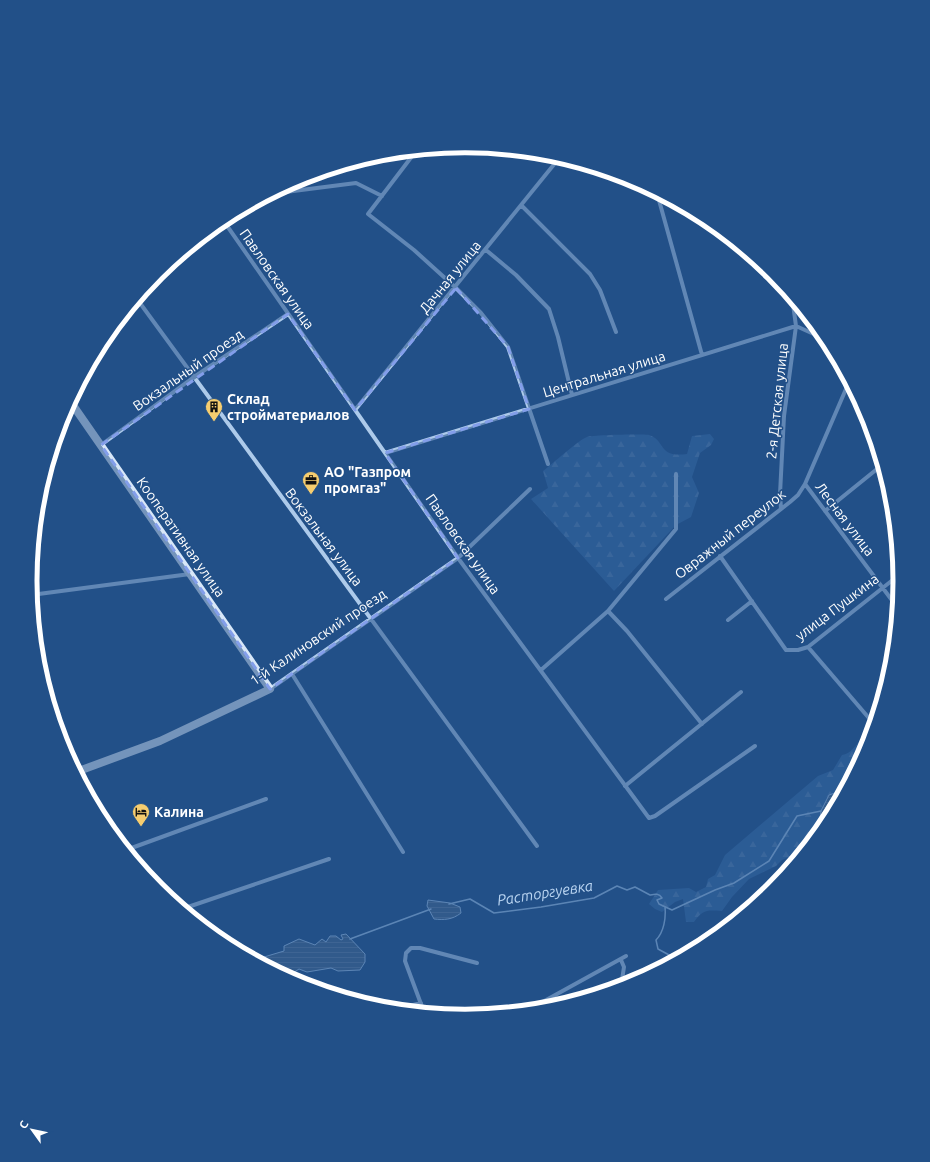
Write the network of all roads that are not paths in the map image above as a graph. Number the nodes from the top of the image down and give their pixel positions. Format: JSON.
{"nodes":[{"id":1,"x":412,"y":157,"type":"edge"},
{"id":2,"x":555,"y":163,"type":"edge"},
{"id":3,"x":288,"y":192,"type":"edge"},
{"id":4,"x":382,"y":196,"type":"junction"},
{"id":5,"x":659,"y":199,"type":"edge"},
{"id":6,"x":522,"y":206,"type":"junction"},
{"id":7,"x":227,"y":225,"type":"edge"},
{"id":8,"x":486,"y":250,"type":"junction"},
{"id":9,"x":456,"y":288,"type":"junction"},
{"id":10,"x":140,"y":303,"type":"edge"},
{"id":11,"x":793,"y":306,"type":"edge"},
{"id":12,"x":288,"y":314,"type":"junction"},
{"id":13,"x":796,"y":326,"type":"junction"},
{"id":14,"x":616,"y":332,"type":"dead end"},
{"id":15,"x":815,"y":335,"type":"edge"},
{"id":16,"x":702,"y":355,"type":"junction"},
{"id":17,"x":194,"y":377,"type":"junction"},
{"id":18,"x":847,"y":387,"type":"edge"},
{"id":19,"x":572,"y":395,"type":"junction"},
{"id":20,"x":74,"y":407,"type":"edge"},
{"id":21,"x":530,"y":408,"type":"junction"},
{"id":22,"x":355,"y":410,"type":"junction"},
{"id":23,"x":101,"y":445,"type":"junction"},
{"id":24,"x":385,"y":453,"type":"junction"},
{"id":25,"x":548,"y":464,"type":"dead end"},
{"id":26,"x":878,"y":469,"type":"edge"},
{"id":27,"x":676,"y":474,"type":"dead end"},
{"id":28,"x":805,"y":483,"type":"junction"},
{"id":29,"x":530,"y":489,"type":"dead end"},
{"id":30,"x":781,"y":509,"type":"junction"},
{"id":31,"x":825,"y":511,"type":"junction"},
{"id":32,"x":720,"y":556,"type":"junction"},
{"id":33,"x":458,"y":558,"type":"junction"},
{"id":34,"x":190,"y":574,"type":"junction"},
{"id":35,"x":893,"y":580,"type":"edge"},
{"id":36,"x":882,"y":588,"type":"junction"},
{"id":37,"x":37,"y":593,"type":"edge"},
{"id":38,"x":666,"y":599,"type":"dead end"},
{"id":39,"x":752,"y":601,"type":"junction"},
{"id":40,"x":892,"y":602,"type":"edge"},
{"id":41,"x":608,"y":611,"type":"junction"},
{"id":42,"x":370,"y":617,"type":"junction"},
{"id":43,"x":728,"y":620,"type":"dead end"},
{"id":44,"x":808,"y":647,"type":"junction"},
{"id":45,"x":541,"y":670,"type":"junction"},
{"id":46,"x":292,"y":674,"type":"junction"},
{"id":47,"x":270,"y":689,"type":"junction"},
{"id":48,"x":741,"y":692,"type":"dead end"},
{"id":49,"x":870,"y":719,"type":"edge"},
{"id":50,"x":702,"y":724,"type":"junction"},
{"id":51,"x":755,"y":746,"type":"dead end"},
{"id":52,"x":81,"y":770,"type":"edge"},
{"id":53,"x":625,"y":786,"type":"junction"},
{"id":54,"x":266,"y":799,"type":"dead end"},
{"id":55,"x":536,"y":846,"type":"dead end"},
{"id":56,"x":130,"y":848,"type":"edge"},
{"id":57,"x":403,"y":852,"type":"dead end"},
{"id":58,"x":329,"y":859,"type":"dead end"},
{"id":59,"x":188,"y":907,"type":"edge"},
{"id":60,"x":626,"y":956,"type":"dead end"},
{"id":61,"x":621,"y":960,"type":"junction"},
{"id":62,"x":477,"y":963,"type":"dead end"},
{"id":63,"x":621,"y":979,"type":"edge"},
{"id":64,"x":552,"y":996,"type":"junction"},
{"id":65,"x":554,"y":1000,"type":"edge"},
{"id":66,"x":542,"y":1002,"type":"edge"},
{"id":67,"x":421,"y":1003,"type":"junction"},
{"id":68,"x":412,"y":1005,"type":"edge"},
{"id":69,"x":422,"y":1006,"type":"edge"}],
"edges":[{"from":1,"to":4,"type":"street"},
{"from":2,"to":6,"type":"street","name":"Дачная улица"},
{"from":3,"to":4,"type":"street"},
{"from":4,"to":9,"type":"street"},
{"from":5,"to":16,"type":"street"},
{"from":6,"to":8,"type":"street","name":"Дачная улица"},
{"from":6,"to":14,"type":"street"},
{"from":7,"to":12,"type":"street","name":"Павловская улица"},
{"from":8,"to":9,"type":"street","name":"Дачная улица"},
{"from":8,"to":19,"type":"street"},
{"from":9,"to":21,"type":"street"},
{"from":9,"to":22,"type":"street","name":"Дачная улица"},
{"from":10,"to":17,"type":"street","name":"Вокзальная улица"},
{"from":11,"to":13,"type":"street","name":"2-я Детская улица"},
{"from":12,"to":17,"type":"street","name":"Вокзальный проезд"},
{"from":12,"to":22,"type":"street","name":"Павловская улица"},
{"from":13,"to":15,"type":"street"},
{"from":13,"to":16,"type":"street","name":"Центральная улица"},
{"from":13,"to":30,"type":"street","name":"2-я Детская улица"},
{"from":16,"to":19,"type":"street","name":"Центральная улица"},
{"from":17,"to":23,"type":"street","name":"Вокзальный проезд"},
{"from":17,"to":42,"type":"street","name":"Вокзальная улица"},
{"from":18,"to":28,"type":"street","name":"Овражный переулок"},
{"from":19,"to":21,"type":"street","name":"Центральная улица"},
{"from":20,"to":23,"type":"street","name":"Кооперативная улица"},
{"from":21,"to":24,"type":"street","name":"Центральная улица"},
{"from":21,"to":25,"type":"street"},
{"from":22,"to":24,"type":"street","name":"Павловская улица"},
{"from":23,"to":34,"type":"street","name":"Кооперативная улица"},
{"from":24,"to":33,"type":"street","name":"Павловская улица"},
{"from":26,"to":31,"type":"street"},
{"from":27,"to":41,"type":"street"},
{"from":28,"to":30,"type":"street","name":"Овражный переулок"},
{"from":28,"to":31,"type":"street","name":"Лесная улица"},
{"from":29,"to":33,"type":"street","name":"1-й Калиновский проезд"},
{"from":30,"to":32,"type":"street","name":"Овражный переулок"},
{"from":31,"to":36,"type":"street","name":"Лесная улица"},
{"from":32,"to":38,"type":"street","name":"Овражный переулок"},
{"from":32,"to":39,"type":"street"},
{"from":33,"to":42,"type":"street","name":"1-й Калиновский проезд"},
{"from":33,"to":45,"type":"street","name":"Павловская улица"},
{"from":34,"to":37,"type":"street"},
{"from":34,"to":47,"type":"street","name":"Кооперативная улица"},
{"from":35,"to":36,"type":"street","name":"улица Пушкина"},
{"from":36,"to":40,"type":"street","name":"Лесная улица"},
{"from":36,"to":44,"type":"street","name":"улица Пушкина"},
{"from":39,"to":43,"type":"street"},
{"from":39,"to":44,"type":"street","name":"улица Пушкина"},
{"from":41,"to":45,"type":"street"},
{"from":41,"to":50,"type":"street"},
{"from":42,"to":46,"type":"street","name":"1-й Калиновский проезд"},
{"from":42,"to":55,"type":"street","name":"Вокзальная улица"},
{"from":44,"to":49,"type":"street"},
{"from":45,"to":53,"type":"street","name":"Павловская улица"},
{"from":46,"to":47,"type":"street","name":"1-й Калиновский проезд"},
{"from":46,"to":57,"type":"street"},
{"from":47,"to":52,"type":"street","name":"1-й Калиновский проезд"},
{"from":48,"to":50,"type":"street"},
{"from":50,"to":53,"type":"street"},
{"from":51,"to":53,"type":"street","name":"Павловская улица"},
{"from":54,"to":56,"type":"street"},
{"from":58,"to":59,"type":"street"},
{"from":60,"to":61,"type":"street"},
{"from":61,"to":63,"type":"street"},
{"from":61,"to":64,"type":"street"},
{"from":62,"to":67,"type":"street"},
{"from":64,"to":65,"type":"street"},
{"from":64,"to":66,"type":"street"},
{"from":67,"to":68,"type":"street"},
{"from":67,"to":69,"type":"street"}]}
